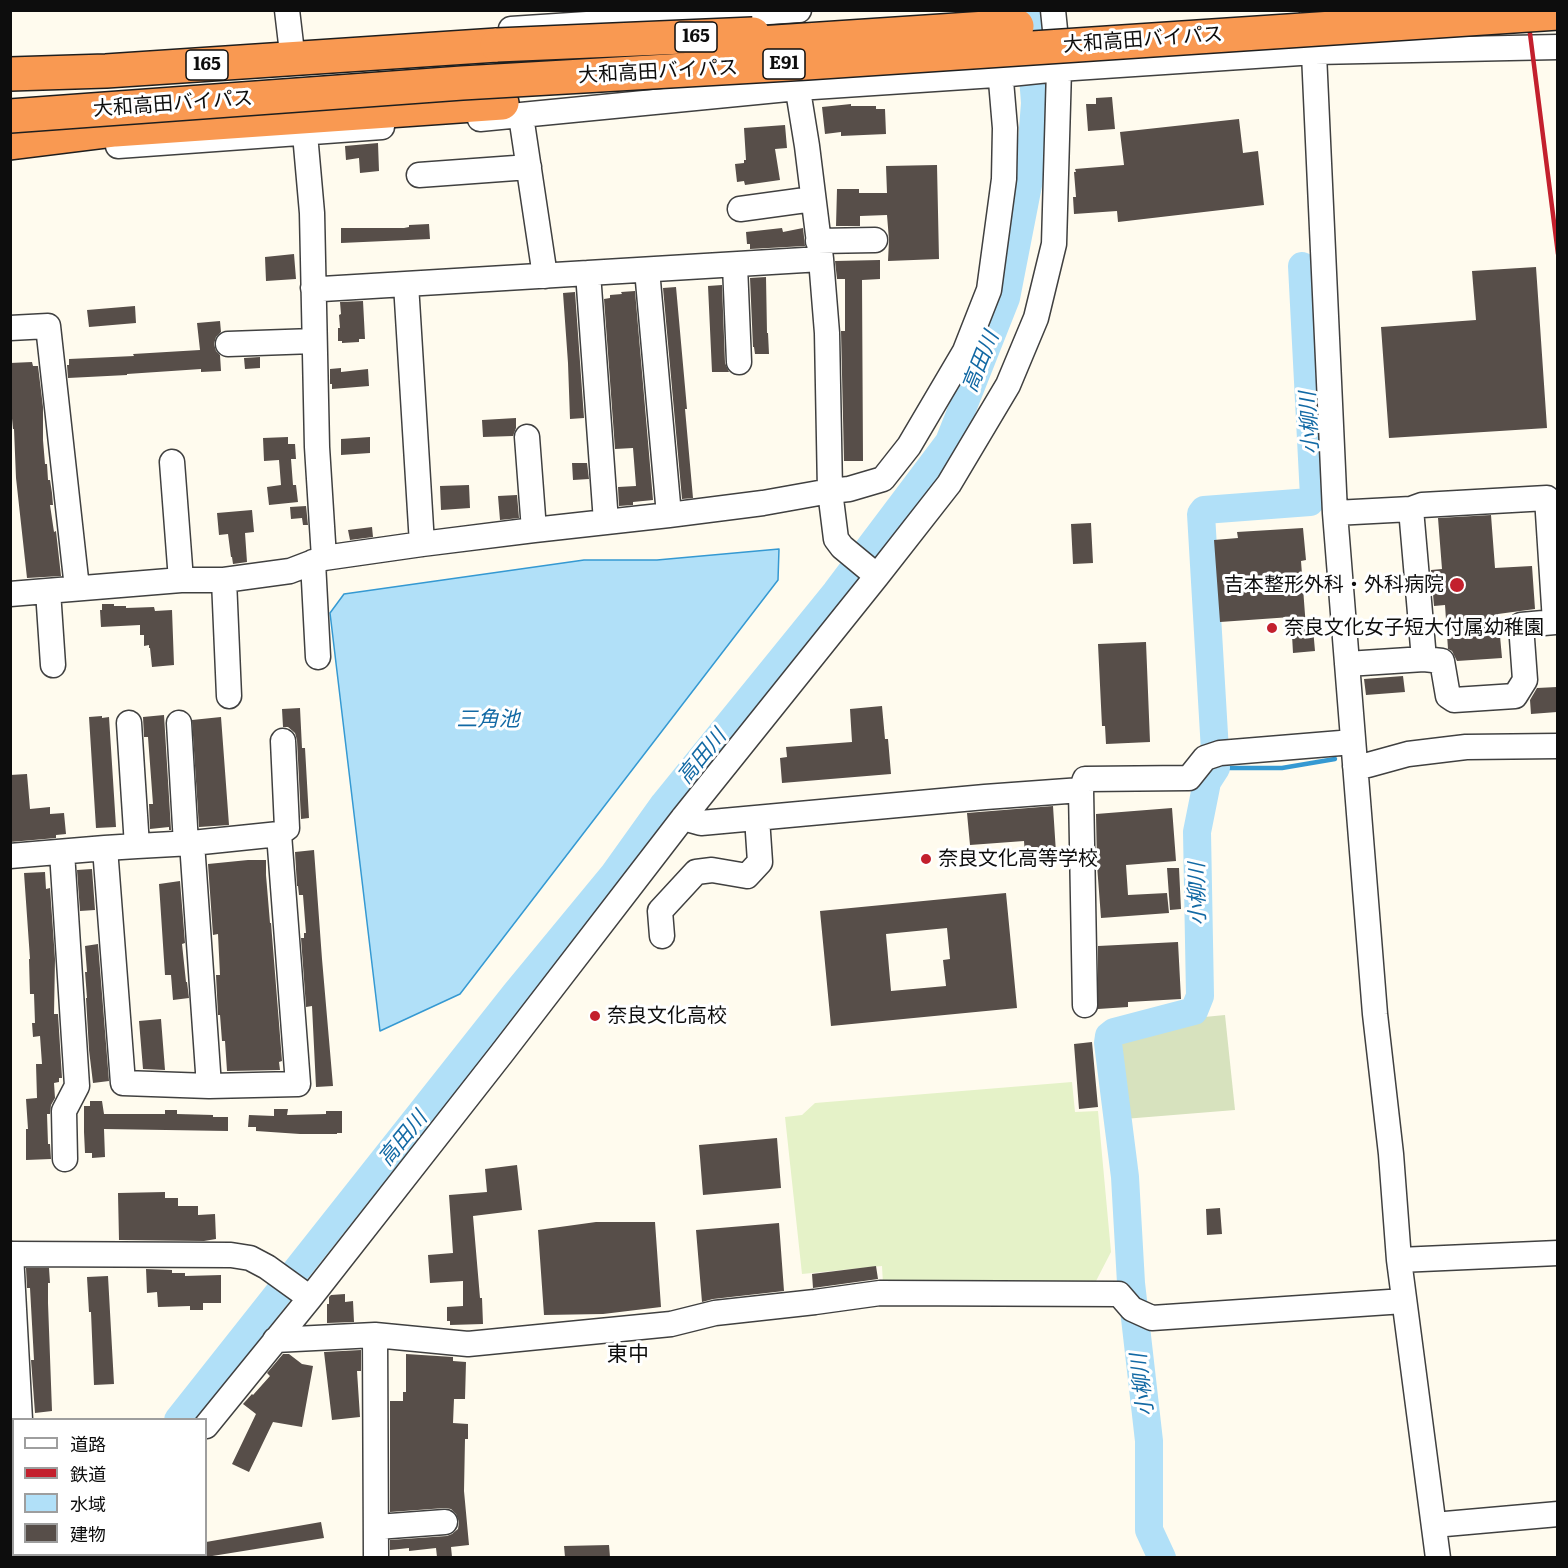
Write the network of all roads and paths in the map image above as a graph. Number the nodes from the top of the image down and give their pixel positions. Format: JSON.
{"nodes":[{"id":1,"x":287,"y":10,"type":"edge"},
{"id":2,"x":995,"y":10,"type":"edge"},
{"id":3,"x":1053,"y":10,"type":"edge"},
{"id":4,"x":1268,"y":10,"type":"edge"},
{"id":5,"x":1312,"y":10,"type":"edge"},
{"id":6,"x":788,"y":11,"type":"edge"},
{"id":7,"x":1557,"y":13,"type":"edge"},
{"id":8,"x":1453,"y":15,"type":"edge"},
{"id":9,"x":1557,"y":20,"type":"edge"},
{"id":10,"x":895,"y":33,"type":"junction"},
{"id":11,"x":1557,"y":47,"type":"edge"},
{"id":12,"x":300,"y":51,"type":"junction"},
{"id":13,"x":1315,"y":52,"type":"junction"},
{"id":14,"x":1054,"y":69,"type":"junction"},
{"id":15,"x":10,"y":72,"type":"edge"},
{"id":16,"x":1006,"y":74,"type":"junction"},
{"id":17,"x":802,"y":75,"type":"junction"},
{"id":18,"x":10,"y":97,"type":"edge"},
{"id":19,"x":10,"y":116,"type":"edge"},
{"id":20,"x":521,"y":116,"type":"junction"},
{"id":21,"x":309,"y":125,"type":"junction"},
{"id":22,"x":10,"y":143,"type":"edge"},
{"id":23,"x":10,"y":147,"type":"edge"},
{"id":24,"x":529,"y":167,"type":"junction"},
{"id":25,"x":419,"y":175,"type":"dead end"},
{"id":26,"x":813,"y":199,"type":"junction"},
{"id":27,"x":740,"y":209,"type":"dead end"},
{"id":28,"x":875,"y":240,"type":"dead end"},
{"id":29,"x":820,"y":250,"type":"junction"},
{"id":30,"x":735,"y":265,"type":"junction"},
{"id":31,"x":647,"y":270,"type":"junction"},
{"id":32,"x":588,"y":273,"type":"junction"},
{"id":33,"x":544,"y":276,"type":"junction"},
{"id":34,"x":406,"y":284,"type":"junction"},
{"id":35,"x":313,"y":288,"type":"junction"},
{"id":36,"x":10,"y":328,"type":"edge"},
{"id":37,"x":314,"y":341,"type":"junction"},
{"id":38,"x":228,"y":344,"type":"dead end"},
{"id":39,"x":739,"y":362,"type":"dead end"},
{"id":40,"x":527,"y":437,"type":"dead end"},
{"id":41,"x":172,"y":462,"type":"dead end"},
{"id":42,"x":830,"y":491,"type":"junction"},
{"id":43,"x":1412,"y":509,"type":"junction"},
{"id":44,"x":1335,"y":513,"type":"junction"},
{"id":45,"x":669,"y":515,"type":"junction"},
{"id":46,"x":606,"y":522,"type":"junction"},
{"id":47,"x":534,"y":530,"type":"junction"},
{"id":48,"x":422,"y":544,"type":"junction"},
{"id":49,"x":319,"y":560,"type":"junction"},
{"id":50,"x":873,"y":573,"type":"junction"},
{"id":51,"x":181,"y":580,"type":"junction"},
{"id":52,"x":224,"y":580,"type":"junction"},
{"id":53,"x":77,"y":588,"type":"junction"},
{"id":54,"x":48,"y":591,"type":"junction"},
{"id":55,"x":10,"y":594,"type":"edge"},
{"id":56,"x":318,"y":657,"type":"dead end"},
{"id":57,"x":1424,"y":659,"type":"junction"},
{"id":58,"x":1347,"y":664,"type":"junction"},
{"id":59,"x":53,"y":665,"type":"dead end"},
{"id":60,"x":229,"y":696,"type":"dead end"},
{"id":61,"x":129,"y":723,"type":"dead end"},
{"id":62,"x":179,"y":723,"type":"dead end"},
{"id":63,"x":283,"y":741,"type":"dead end"},
{"id":64,"x":1557,"y":746,"type":"edge"},
{"id":65,"x":1354,"y":754,"type":"junction"},
{"id":66,"x":1081,"y":790,"type":"junction"},
{"id":67,"x":683,"y":818,"type":"junction"},
{"id":68,"x":757,"y":818,"type":"junction"},
{"id":69,"x":279,"y":834,"type":"junction"},
{"id":70,"x":189,"y":843,"type":"junction"},
{"id":71,"x":137,"y":846,"type":"junction"},
{"id":72,"x":105,"y":848,"type":"junction"},
{"id":73,"x":62,"y":852,"type":"junction"},
{"id":74,"x":10,"y":856,"type":"edge"},
{"id":75,"x":662,"y":936,"type":"dead end"},
{"id":76,"x":1085,"y":1005,"type":"dead end"},
{"id":77,"x":209,"y":1086,"type":"junction"},
{"id":78,"x":65,"y":1160,"type":"dead end"},
{"id":79,"x":1557,"y":1253,"type":"edge"},
{"id":80,"x":11,"y":1254,"type":"edge"},
{"id":81,"x":1399,"y":1260,"type":"junction"},
{"id":82,"x":303,"y":1294,"type":"junction"},
{"id":83,"x":1404,"y":1302,"type":"junction"},
{"id":84,"x":375,"y":1335,"type":"junction"},
{"id":85,"x":275,"y":1340,"type":"junction"},
{"id":86,"x":21,"y":1418,"type":"edge"},
{"id":87,"x":207,"y":1425,"type":"edge"},
{"id":88,"x":1557,"y":1514,"type":"edge"},
{"id":89,"x":445,"y":1522,"type":"dead end"},
{"id":90,"x":1434,"y":1525,"type":"junction"},
{"id":91,"x":377,"y":1527,"type":"junction"},
{"id":92,"x":376,"y":1557,"type":"edge"},
{"id":93,"x":1438,"y":1557,"type":"edge"}],
"edges":[{"from":1,"to":12,"type":"street"},
{"from":2,"to":16,"type":"street"},
{"from":3,"to":14,"type":"street"},
{"from":4,"to":10,"type":"highway","name":"大和高田バイパス","number":"E91","bridge":true},
{"from":5,"to":13,"type":"street"},
{"from":6,"to":12,"type":"street"},
{"from":6,"to":17,"type":"street"},
{"from":7,"to":8,"type":"highway","name":"大和高田バイパス","number":"E91","bridge":true},
{"from":8,"to":9,"type":"highway","bridge":true},
{"from":8,"to":13,"type":"street"},
{"from":8,"to":17,"type":"highway","name":"大和高田バイパス","number":"E91","bridge":true},
{"from":10,"to":12,"type":"highway","number":"165","bridge":true},
{"from":10,"to":18,"type":"highway","name":"大和高田バイパス","number":"E91","bridge":true},
{"from":11,"to":13,"type":"street"},
{"from":12,"to":15,"type":"highway","number":"165"},
{"from":13,"to":14,"type":"street"},
{"from":13,"to":44,"type":"street"},
{"from":14,"to":16,"type":"street"},
{"from":14,"to":50,"type":"street"},
{"from":16,"to":17,"type":"street"},
{"from":16,"to":42,"type":"street"},
{"from":17,"to":19,"type":"highway","name":"大和高田バイパス","number":"E91","bridge":true},
{"from":17,"to":20,"type":"street"},
{"from":17,"to":21,"type":"highway","number":"165","bridge":true},
{"from":17,"to":26,"type":"street"},
{"from":20,"to":21,"type":"street"},
{"from":20,"to":24,"type":"street"},
{"from":21,"to":22,"type":"highway","number":"165"},
{"from":21,"to":23,"type":"street"},
{"from":21,"to":35,"type":"street"},
{"from":24,"to":25,"type":"street"},
{"from":24,"to":33,"type":"street"},
{"from":26,"to":27,"type":"street"},
{"from":26,"to":29,"type":"street"},
{"from":28,"to":29,"type":"street"},
{"from":29,"to":30,"type":"street"},
{"from":29,"to":42,"type":"street"},
{"from":30,"to":31,"type":"street"},
{"from":30,"to":39,"type":"street"},
{"from":31,"to":32,"type":"street"},
{"from":31,"to":45,"type":"street"},
{"from":32,"to":33,"type":"street"},
{"from":32,"to":46,"type":"street"},
{"from":33,"to":34,"type":"street"},
{"from":34,"to":35,"type":"street"},
{"from":34,"to":48,"type":"street"},
{"from":35,"to":37,"type":"street"},
{"from":36,"to":53,"type":"street"},
{"from":37,"to":38,"type":"street"},
{"from":37,"to":49,"type":"street"},
{"from":40,"to":47,"type":"street"},
{"from":41,"to":51,"type":"street"},
{"from":42,"to":45,"type":"street"},
{"from":42,"to":50,"type":"street"},
{"from":43,"to":44,"type":"street"},
{"from":43,"to":57,"type":"street"},
{"from":43,"to":57,"type":"street"},
{"from":44,"to":58,"type":"street"},
{"from":45,"to":46,"type":"street"},
{"from":46,"to":47,"type":"street"},
{"from":47,"to":48,"type":"street"},
{"from":48,"to":49,"type":"street"},
{"from":49,"to":52,"type":"street"},
{"from":49,"to":56,"type":"street"},
{"from":50,"to":67,"type":"street"},
{"from":51,"to":52,"type":"street"},
{"from":51,"to":53,"type":"street"},
{"from":52,"to":60,"type":"street"},
{"from":53,"to":54,"type":"street"},
{"from":54,"to":55,"type":"street"},
{"from":54,"to":59,"type":"street"},
{"from":57,"to":58,"type":"street"},
{"from":58,"to":65,"type":"street"},
{"from":61,"to":71,"type":"street"},
{"from":62,"to":70,"type":"street"},
{"from":63,"to":69,"type":"street"},
{"from":64,"to":65,"type":"street"},
{"from":65,"to":66,"type":"street"},
{"from":65,"to":81,"type":"street"},
{"from":66,"to":68,"type":"street"},
{"from":66,"to":76,"type":"street"},
{"from":67,"to":68,"type":"street"},
{"from":67,"to":82,"type":"street"},
{"from":68,"to":75,"type":"street"},
{"from":69,"to":70,"type":"street"},
{"from":69,"to":77,"type":"street"},
{"from":70,"to":71,"type":"street"},
{"from":70,"to":77,"type":"street"},
{"from":71,"to":72,"type":"street"},
{"from":72,"to":73,"type":"street"},
{"from":72,"to":77,"type":"street"},
{"from":73,"to":74,"type":"street"},
{"from":73,"to":78,"type":"street"},
{"from":79,"to":81,"type":"street"},
{"from":80,"to":82,"type":"street"},
{"from":80,"to":86,"type":"street"},
{"from":81,"to":83,"type":"street"},
{"from":82,"to":85,"type":"street"},
{"from":83,"to":84,"type":"street"},
{"from":83,"to":90,"type":"street"},
{"from":84,"to":85,"type":"street"},
{"from":84,"to":91,"type":"street"},
{"from":85,"to":87,"type":"street"},
{"from":88,"to":90,"type":"street"},
{"from":89,"to":91,"type":"street"},
{"from":90,"to":93,"type":"street"},
{"from":91,"to":92,"type":"street"}]}
